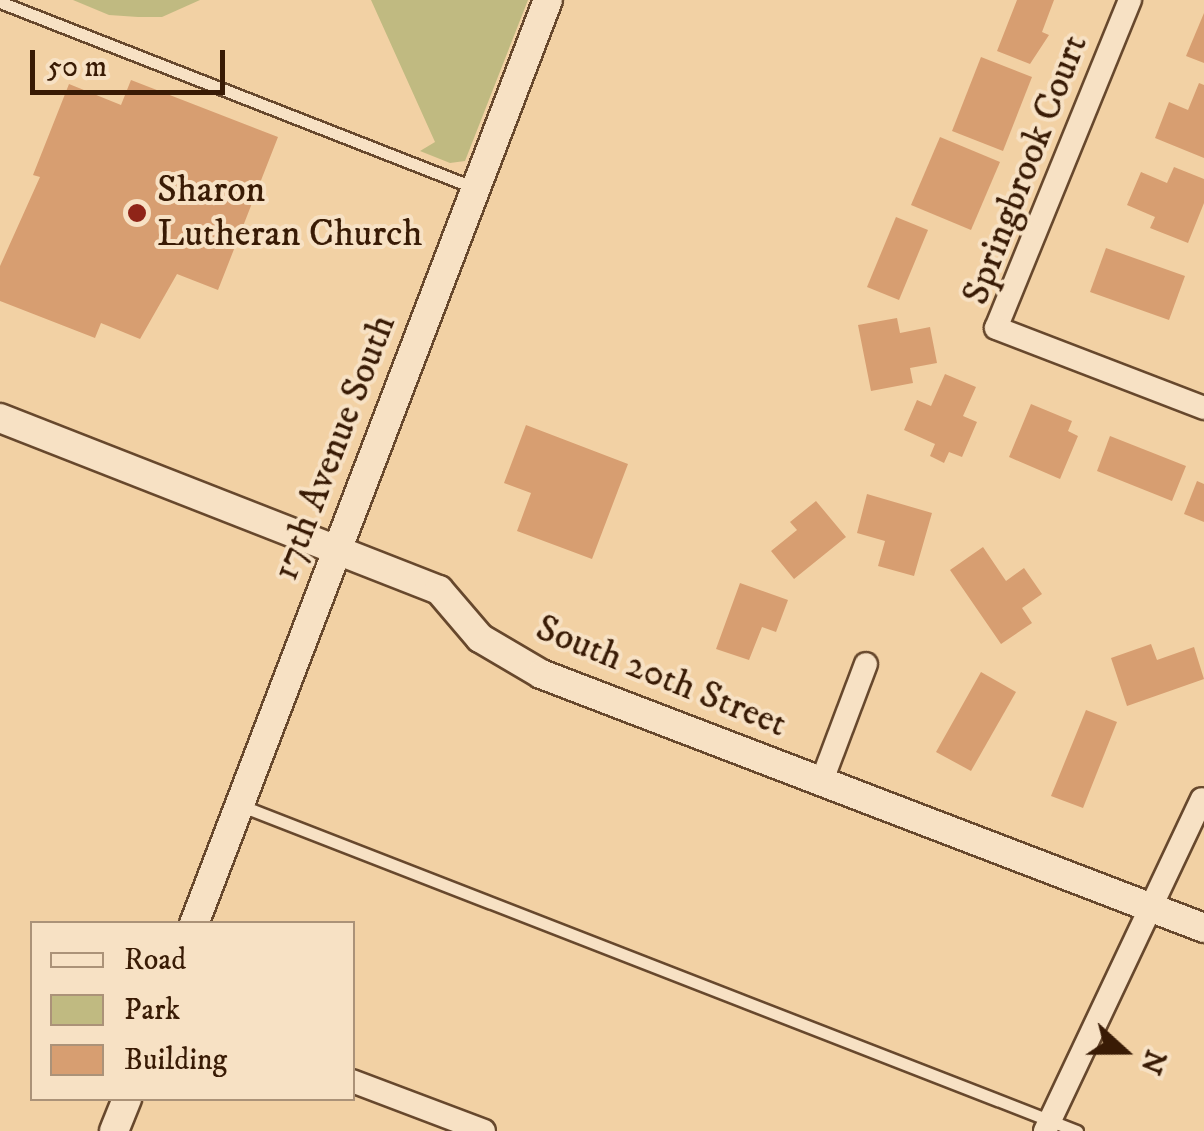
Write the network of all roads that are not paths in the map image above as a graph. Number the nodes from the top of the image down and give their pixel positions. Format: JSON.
{"nodes":[{"id":1,"x":548,"y":0,"type":"edge"},
{"id":2,"x":1130,"y":0,"type":"edge"},
{"id":3,"x":0,"y":2,"type":"edge"},
{"id":4,"x":475,"y":188,"type":"junction"},
{"id":5,"x":1204,"y":408,"type":"edge"},
{"id":6,"x":0,"y":418,"type":"edge"},
{"id":7,"x":336,"y":549,"type":"junction"},
{"id":8,"x":866,"y":664,"type":"dead end"},
{"id":9,"x":822,"y":783,"type":"junction"},
{"id":10,"x":1202,"y":799,"type":"dead end"},
{"id":11,"x":239,"y":804,"type":"junction"},
{"id":12,"x":1150,"y":907,"type":"junction"},
{"id":13,"x":195,"y":921,"type":"edge"},
{"id":14,"x":1204,"y":928,"type":"edge"},
{"id":15,"x":355,"y":1082,"type":"edge"},
{"id":16,"x":125,"y":1101,"type":"edge"},
{"id":17,"x":1047,"y":1126,"type":"edge"},
{"id":18,"x":114,"y":1131,"type":"edge"},
{"id":19,"x":484,"y":1131,"type":"edge"},
{"id":20,"x":1077,"y":1131,"type":"edge"}],
"edges":[{"from":1,"to":4,"type":"street","name":"17th Avenue South"},
{"from":2,"to":5,"type":"street","name":"Springbrook Court"},
{"from":3,"to":4,"type":"lane"},
{"from":4,"to":7,"type":"street","name":"17th Avenue South"},
{"from":6,"to":7,"type":"street","name":"South 20th Street"},
{"from":7,"to":9,"type":"street","name":"South 20th Street"},
{"from":7,"to":11,"type":"street","name":"17th Avenue South"},
{"from":8,"to":9,"type":"street"},
{"from":9,"to":12,"type":"street","name":"South 20th Street"},
{"from":10,"to":12,"type":"street"},
{"from":11,"to":13,"type":"street","name":"17th Avenue South"},
{"from":11,"to":17,"type":"lane"},
{"from":12,"to":14,"type":"street","name":"South 20th Street"},
{"from":12,"to":17,"type":"street"},
{"from":15,"to":19,"type":"street"},
{"from":16,"to":18,"type":"street"},
{"from":17,"to":20,"type":"lane"}]}
